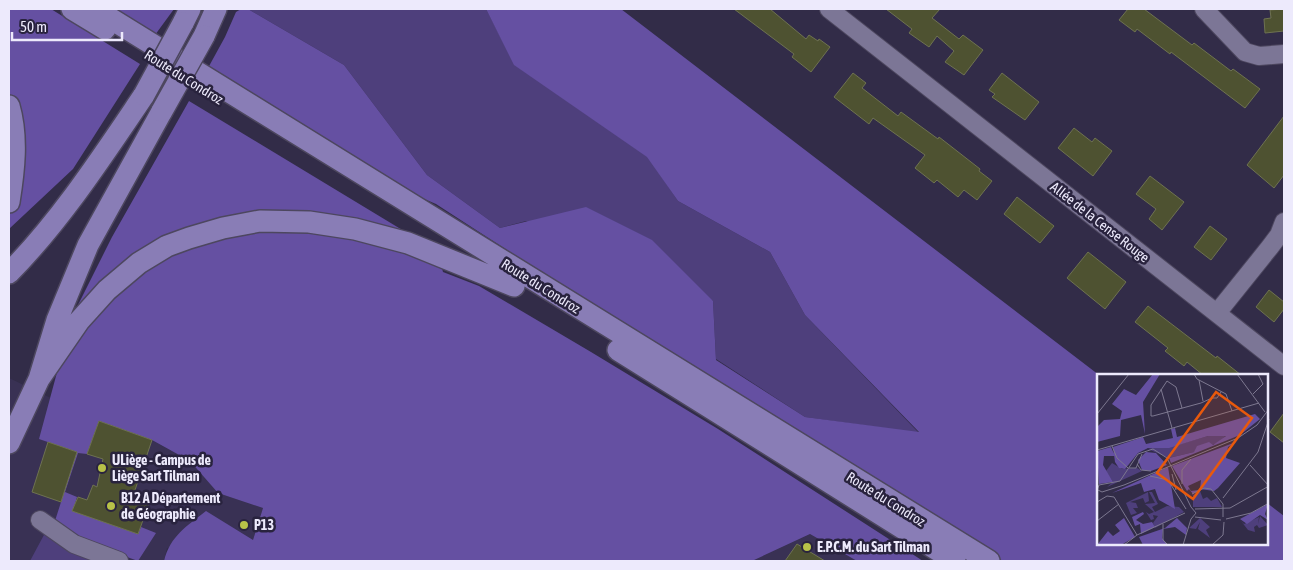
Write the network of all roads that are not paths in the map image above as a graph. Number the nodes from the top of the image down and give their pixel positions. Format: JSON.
{"nodes":[{"id":1,"x":72,"y":9,"type":"edge"},
{"id":2,"x":95,"y":9,"type":"edge"},
{"id":3,"x":216,"y":9,"type":"edge"},
{"id":4,"x":829,"y":9,"type":"edge"},
{"id":5,"x":1204,"y":9,"type":"edge"},
{"id":6,"x":187,"y":16,"type":"edge"},
{"id":7,"x":1284,"y":54,"type":"edge"},
{"id":8,"x":9,"y":106,"type":"edge"},
{"id":9,"x":9,"y":202,"type":"edge"},
{"id":10,"x":1284,"y":222,"type":"edge"},
{"id":11,"x":9,"y":273,"type":"edge"},
{"id":12,"x":514,"y":286,"type":"junction"},
{"id":13,"x":1216,"y":313,"type":"junction"},
{"id":14,"x":1284,"y":366,"type":"edge"},
{"id":15,"x":39,"y":379,"type":"junction"},
{"id":16,"x":9,"y":443,"type":"edge"},
{"id":17,"x":40,"y":520,"type":"dead end"},
{"id":18,"x":119,"y":561,"type":"edge"},
{"id":19,"x":955,"y":561,"type":"edge"},
{"id":20,"x":989,"y":561,"type":"edge"}],
"edges":[{"from":1,"to":12,"type":"main road","name":"Route du Condroz"},
{"from":2,"to":20,"type":"main road","name":"Route du Condroz"},
{"from":3,"to":15,"type":"main road","bridge":true},
{"from":4,"to":13,"type":"street","name":"Allée de la Cense Rouge"},
{"from":5,"to":7,"type":"street"},
{"from":6,"to":11,"type":"main road","bridge":true},
{"from":8,"to":9,"type":"main road"},
{"from":10,"to":13,"type":"street"},
{"from":12,"to":15,"type":"main road"},
{"from":12,"to":19,"type":"main road","name":"Route du Condroz"},
{"from":13,"to":14,"type":"street","name":"Allée de la Cense Rouge"},
{"from":15,"to":16,"type":"main road"},
{"from":17,"to":18,"type":"street"}]}
